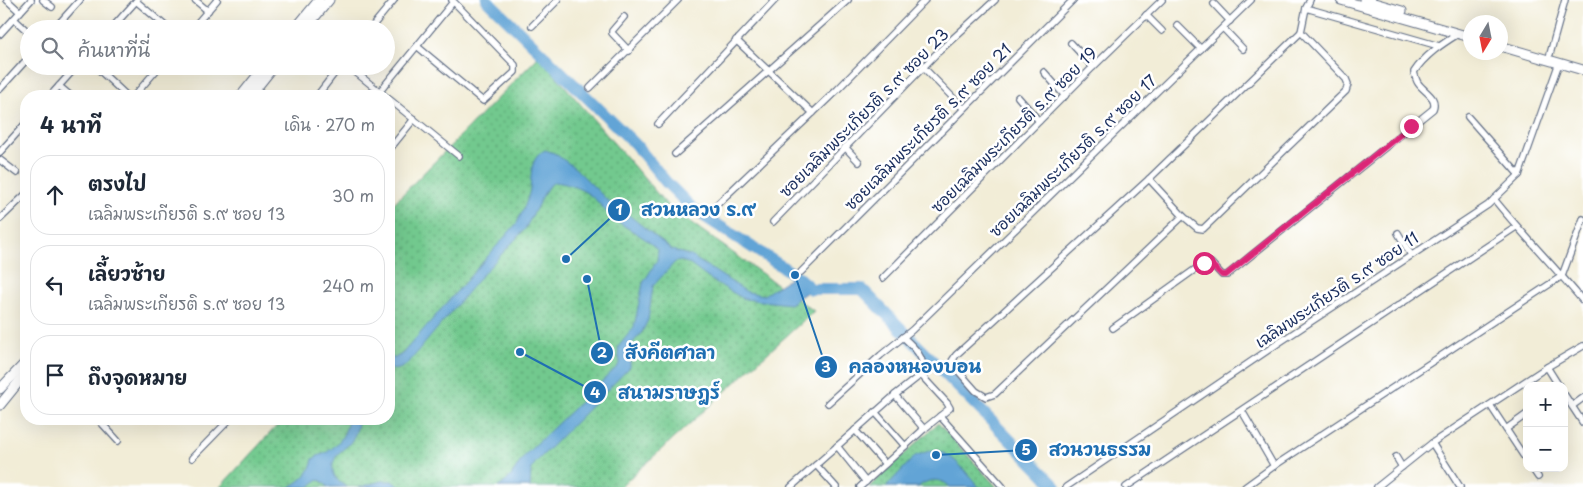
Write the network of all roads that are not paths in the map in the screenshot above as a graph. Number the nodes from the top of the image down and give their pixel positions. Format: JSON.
{"nodes":[{"id":1,"x":7,"y":0,"type":"edge"},
{"id":2,"x":32,"y":0,"type":"edge"},
{"id":3,"x":43,"y":0,"type":"edge"},
{"id":4,"x":80,"y":0,"type":"edge"},
{"id":5,"x":137,"y":0,"type":"edge"},
{"id":6,"x":195,"y":0,"type":"edge"},
{"id":7,"x":217,"y":0,"type":"edge"},
{"id":8,"x":319,"y":0,"type":"edge"},
{"id":9,"x":329,"y":0,"type":"edge"},
{"id":10,"x":394,"y":0,"type":"edge"},
{"id":11,"x":558,"y":0,"type":"edge"},
{"id":12,"x":678,"y":0,"type":"edge"},
{"id":13,"x":775,"y":0,"type":"edge"},
{"id":14,"x":848,"y":0,"type":"edge"},
{"id":15,"x":926,"y":0,"type":"edge"},
{"id":16,"x":994,"y":0,"type":"edge"},
{"id":17,"x":1073,"y":0,"type":"edge"},
{"id":18,"x":1162,"y":0,"type":"edge"},
{"id":19,"x":1251,"y":0,"type":"edge"},
{"id":20,"x":1310,"y":0,"type":"edge"},
{"id":21,"x":1341,"y":0,"type":"edge"},
{"id":22,"x":1364,"y":0,"type":"edge"},
{"id":23,"x":1565,"y":0,"type":"edge"},
{"id":24,"x":452,"y":1,"type":"edge"},
{"id":25,"x":1214,"y":4,"type":"dead end"},
{"id":26,"x":52,"y":8,"type":"dead end"},
{"id":27,"x":1306,"y":8,"type":"junction"},
{"id":28,"x":208,"y":11,"type":"junction"},
{"id":29,"x":20,"y":12,"type":"junction"},
{"id":30,"x":1146,"y":16,"type":"junction"},
{"id":31,"x":624,"y":17,"type":"dead end"},
{"id":32,"x":14,"y":20,"type":"junction"},
{"id":33,"x":62,"y":20,"type":"edge"},
{"id":34,"x":119,"y":20,"type":"edge"},
{"id":35,"x":159,"y":20,"type":"edge"},
{"id":36,"x":200,"y":20,"type":"edge"},
{"id":37,"x":302,"y":20,"type":"edge"},
{"id":38,"x":312,"y":20,"type":"edge"},
{"id":39,"x":377,"y":20,"type":"edge"},
{"id":40,"x":1230,"y":21,"type":"junction"},
{"id":41,"x":20,"y":25,"type":"edge"},
{"id":42,"x":1177,"y":25,"type":"dead end"},
{"id":43,"x":532,"y":26,"type":"dead end"},
{"id":44,"x":1223,"y":28,"type":"junction"},
{"id":45,"x":1463,"y":30,"type":"edge"},
{"id":46,"x":1162,"y":31,"type":"dead end"},
{"id":47,"x":1301,"y":32,"type":"junction"},
{"id":48,"x":0,"y":34,"type":"edge"},
{"id":49,"x":1458,"y":34,"type":"junction"},
{"id":50,"x":1463,"y":35,"type":"edge"},
{"id":51,"x":736,"y":40,"type":"junction"},
{"id":52,"x":1071,"y":43,"type":"dead end"},
{"id":53,"x":1508,"y":43,"type":"edge"},
{"id":54,"x":1439,"y":46,"type":"junction"},
{"id":55,"x":418,"y":47,"type":"junction"},
{"id":56,"x":1508,"y":48,"type":"edge"},
{"id":57,"x":1201,"y":49,"type":"junction"},
{"id":58,"x":1243,"y":49,"type":"dead end"},
{"id":59,"x":629,"y":51,"type":"junction"},
{"id":60,"x":1545,"y":55,"type":"junction"},
{"id":61,"x":1559,"y":63,"type":"junction"},
{"id":62,"x":1583,"y":63,"type":"edge"},
{"id":63,"x":20,"y":67,"type":"edge"},
{"id":64,"x":1093,"y":67,"type":"junction"},
{"id":65,"x":923,"y":68,"type":"junction"},
{"id":66,"x":769,"y":70,"type":"junction"},
{"id":67,"x":1583,"y":70,"type":"edge"},
{"id":68,"x":1044,"y":72,"type":"dead end"},
{"id":69,"x":395,"y":74,"type":"edge"},
{"id":70,"x":69,"y":75,"type":"edge"},
{"id":71,"x":105,"y":75,"type":"edge"},
{"id":72,"x":150,"y":75,"type":"edge"},
{"id":73,"x":258,"y":75,"type":"edge"},
{"id":74,"x":267,"y":75,"type":"edge"},
{"id":75,"x":333,"y":75,"type":"edge"},
{"id":76,"x":358,"y":75,"type":"edge"},
{"id":77,"x":394,"y":75,"type":"edge"},
{"id":78,"x":59,"y":86,"type":"junction"},
{"id":79,"x":590,"y":88,"type":"dead end"},
{"id":80,"x":0,"y":89,"type":"edge"},
{"id":81,"x":55,"y":90,"type":"edge"},
{"id":82,"x":64,"y":90,"type":"edge"},
{"id":83,"x":121,"y":90,"type":"edge"},
{"id":84,"x":139,"y":90,"type":"edge"},
{"id":85,"x":246,"y":90,"type":"edge"},
{"id":86,"x":255,"y":90,"type":"edge"},
{"id":87,"x":322,"y":90,"type":"edge"},
{"id":88,"x":374,"y":90,"type":"edge"},
{"id":89,"x":381,"y":90,"type":"edge"},
{"id":90,"x":1065,"y":96,"type":"junction"},
{"id":91,"x":1018,"y":98,"type":"dead end"},
{"id":92,"x":395,"y":104,"type":"edge"},
{"id":93,"x":964,"y":109,"type":"junction"},
{"id":94,"x":813,"y":113,"type":"junction"},
{"id":95,"x":1468,"y":117,"type":"dead end"},
{"id":96,"x":414,"y":119,"type":"junction"},
{"id":97,"x":1040,"y":121,"type":"junction"},
{"id":98,"x":658,"y":124,"type":"dead end"},
{"id":99,"x":20,"y":132,"type":"edge"},
{"id":100,"x":395,"y":143,"type":"edge"},
{"id":101,"x":845,"y":147,"type":"junction"},
{"id":102,"x":0,"y":152,"type":"edge"},
{"id":103,"x":675,"y":154,"type":"dead end"},
{"id":104,"x":459,"y":156,"type":"dead end"},
{"id":105,"x":0,"y":160,"type":"edge"},
{"id":106,"x":859,"y":162,"type":"dead end"},
{"id":107,"x":17,"y":173,"type":"dead end"},
{"id":108,"x":1519,"y":175,"type":"junction"},
{"id":109,"x":1149,"y":179,"type":"junction"},
{"id":110,"x":1494,"y":198,"type":"junction"},
{"id":111,"x":20,"y":200,"type":"edge"},
{"id":112,"x":710,"y":212,"type":"dead end"},
{"id":113,"x":1183,"y":216,"type":"junction"},
{"id":114,"x":0,"y":219,"type":"edge"},
{"id":115,"x":1583,"y":219,"type":"edge"},
{"id":116,"x":773,"y":222,"type":"dead end"},
{"id":117,"x":1516,"y":227,"type":"junction"},
{"id":118,"x":1398,"y":233,"type":"dead end"},
{"id":119,"x":1411,"y":255,"type":"junction"},
{"id":120,"x":801,"y":272,"type":"dead end"},
{"id":121,"x":1562,"y":276,"type":"junction"},
{"id":122,"x":883,"y":278,"type":"dead end"},
{"id":123,"x":1583,"y":301,"type":"edge"},
{"id":124,"x":1113,"y":328,"type":"dead end"},
{"id":125,"x":904,"y":337,"type":"junction"},
{"id":126,"x":1583,"y":346,"type":"edge"},
{"id":127,"x":1547,"y":367,"type":"junction"},
{"id":128,"x":20,"y":368,"type":"edge"},
{"id":129,"x":921,"y":375,"type":"junction"},
{"id":130,"x":20,"y":380,"type":"edge"},
{"id":131,"x":1556,"y":382,"type":"edge"},
{"id":132,"x":0,"y":389,"type":"edge"},
{"id":133,"x":895,"y":395,"type":"junction"},
{"id":134,"x":1583,"y":398,"type":"edge"},
{"id":135,"x":1568,"y":400,"type":"edge"},
{"id":136,"x":828,"y":403,"type":"dead end"},
{"id":137,"x":0,"y":405,"type":"edge"},
{"id":138,"x":1490,"y":405,"type":"junction"},
{"id":139,"x":1572,"y":406,"type":"junction"},
{"id":140,"x":1242,"y":411,"type":"junction"},
{"id":141,"x":875,"y":412,"type":"junction"},
{"id":142,"x":940,"y":416,"type":"junction"},
{"id":143,"x":1523,"y":417,"type":"edge"},
{"id":144,"x":1583,"y":423,"type":"edge"},
{"id":145,"x":103,"y":425,"type":"edge"},
{"id":146,"x":224,"y":425,"type":"edge"},
{"id":147,"x":924,"y":429,"type":"junction"},
{"id":148,"x":1506,"y":429,"type":"junction"},
{"id":149,"x":856,"y":430,"type":"junction"},
{"id":150,"x":118,"y":441,"type":"dead end"},
{"id":151,"x":1432,"y":443,"type":"junction"},
{"id":152,"x":837,"y":446,"type":"junction"},
{"id":153,"x":906,"y":446,"type":"junction"},
{"id":154,"x":1523,"y":455,"type":"edge"},
{"id":155,"x":1396,"y":457,"type":"dead end"},
{"id":156,"x":192,"y":458,"type":"dead end"},
{"id":157,"x":885,"y":464,"type":"junction"},
{"id":158,"x":816,"y":465,"type":"junction"},
{"id":159,"x":1274,"y":466,"type":"junction"},
{"id":160,"x":1402,"y":467,"type":"junction"},
{"id":161,"x":1535,"y":472,"type":"edge"},
{"id":162,"x":1538,"y":477,"type":"dead end"},
{"id":163,"x":797,"y":482,"type":"junction"},
{"id":164,"x":866,"y":482,"type":"junction"},
{"id":165,"x":1379,"y":486,"type":"edge"},
{"id":166,"x":791,"y":487,"type":"edge"},
{"id":167,"x":802,"y":487,"type":"edge"},
{"id":168,"x":836,"y":487,"type":"edge"},
{"id":169,"x":860,"y":487,"type":"edge"},
{"id":170,"x":1003,"y":487,"type":"edge"},
{"id":171,"x":1066,"y":487,"type":"edge"},
{"id":172,"x":1126,"y":487,"type":"edge"},
{"id":173,"x":1245,"y":487,"type":"edge"},
{"id":174,"x":1460,"y":487,"type":"edge"}],
"edges":[{"from":1,"to":29,"type":"street"},
{"from":2,"to":29,"type":"street"},
{"from":3,"to":26,"type":"street"},
{"from":4,"to":33,"type":"street"},
{"from":5,"to":34,"type":"street"},
{"from":5,"to":35,"type":"street"},
{"from":6,"to":28,"type":"street"},
{"from":7,"to":28,"type":"street"},
{"from":8,"to":37,"type":"main road"},
{"from":9,"to":38,"type":"main road"},
{"from":10,"to":39,"type":"street"},
{"from":11,"to":43,"type":"street"},
{"from":12,"to":59,"type":"street"},
{"from":13,"to":51,"type":"street"},
{"from":14,"to":66,"type":"street"},
{"from":15,"to":94,"type":"street"},
{"from":16,"to":65,"type":"street","name":"ซอยเฉลิมพระเกียรติ ร.๙ ซอย 23"},
{"from":17,"to":93,"type":"street","name":"ซอยเฉลิมพระเกียรติ ร.๙ ซอย 21"},
{"from":18,"to":30,"type":"street","name":"ซอยเฉลิมพระเกียรติ ร.๙ ซอย 19"},
{"from":19,"to":40,"type":"street","name":"ซอยเฉลิมพระเกียรติ ร.๙ ซอย 17"},
{"from":20,"to":27,"type":"street"},
{"from":21,"to":49,"type":"main road"},
{"from":22,"to":45,"type":"main road"},
{"from":23,"to":60,"type":"street"},
{"from":24,"to":55,"type":"street"},
{"from":24,"to":55,"type":"street"},
{"from":25,"to":40,"type":"street"},
{"from":27,"to":47,"type":"street"},
{"from":27,"to":54,"type":"street"},
{"from":28,"to":36,"type":"street"},
{"from":29,"to":32,"type":"street"},
{"from":30,"to":46,"type":"street"},
{"from":30,"to":64,"type":"street","name":"ซอยเฉลิมพระเกียรติ ร.๙ ซอย 19"},
{"from":31,"to":59,"type":"street"},
{"from":32,"to":41,"type":"street"},
{"from":32,"to":48,"type":"street"},
{"from":40,"to":44,"type":"street","name":"ซอยเฉลิมพระเกียรติ ร.๙ ซอย 17"},
{"from":42,"to":57,"type":"street"},
{"from":44,"to":57,"type":"street","name":"ซอยเฉลิมพระเกียรติ ร.๙ ซอย 17"},
{"from":44,"to":58,"type":"street"},
{"from":47,"to":109,"type":"street"},
{"from":47,"to":113,"type":"street"},
{"from":49,"to":50,"type":"main road"},
{"from":49,"to":54,"type":"street"},
{"from":51,"to":66,"type":"street"},
{"from":51,"to":98,"type":"street"},
{"from":52,"to":64,"type":"street"},
{"from":53,"to":60,"type":"main road"},
{"from":54,"to":124,"type":"street"},
{"from":55,"to":69,"type":"street"},
{"from":56,"to":60,"type":"main road"},
{"from":57,"to":125,"type":"street","name":"ซอยเฉลิมพระเกียรติ ร.๙ ซอย 17"},
{"from":59,"to":79,"type":"street"},
{"from":60,"to":61,"type":"main road"},
{"from":60,"to":62,"type":"main road"},
{"from":61,"to":67,"type":"main road"},
{"from":61,"to":108,"type":"street","name":"เฉลิมพระเกียรติ ร.๙ ซอย 11"},
{"from":63,"to":80,"type":"street"},
{"from":64,"to":90,"type":"street","name":"ซอยเฉลิมพระเกียรติ ร.๙ ซอย 19"},
{"from":65,"to":93,"type":"street"},
{"from":65,"to":101,"type":"street","name":"ซอยเฉลิมพระเกียรติ ร.๙ ซอย 23"},
{"from":66,"to":94,"type":"street"},
{"from":66,"to":103,"type":"street"},
{"from":68,"to":90,"type":"street"},
{"from":70,"to":78,"type":"street"},
{"from":71,"to":83,"type":"street"},
{"from":72,"to":84,"type":"street"},
{"from":73,"to":85,"type":"main road"},
{"from":74,"to":86,"type":"main road"},
{"from":75,"to":87,"type":"street"},
{"from":76,"to":88,"type":"street"},
{"from":77,"to":89,"type":"street"},
{"from":78,"to":81,"type":"street"},
{"from":78,"to":82,"type":"street"},
{"from":90,"to":97,"type":"street","name":"ซอยเฉลิมพระเกียรติ ร.๙ ซอย 19"},
{"from":91,"to":97,"type":"street"},
{"from":92,"to":96,"type":"street"},
{"from":93,"to":120,"type":"street","name":"ซอยเฉลิมพระเกียรติ ร.๙ ซอย 21"},
{"from":94,"to":112,"type":"street"},
{"from":95,"to":108,"type":"street"},
{"from":96,"to":100,"type":"street"},
{"from":96,"to":104,"type":"street"},
{"from":97,"to":122,"type":"street","name":"ซอยเฉลิมพระเกียรติ ร.๙ ซอย 19"},
{"from":99,"to":102,"type":"street"},
{"from":101,"to":106,"type":"street"},
{"from":101,"to":116,"type":"street","name":"ซอยเฉลิมพระเกียรติ ร.๙ ซอย 23"},
{"from":105,"to":107,"type":"street"},
{"from":108,"to":110,"type":"street","name":"เฉลิมพระเกียรติ ร.๙ ซอย 11"},
{"from":109,"to":113,"type":"street"},
{"from":109,"to":113,"type":"street"},
{"from":110,"to":117,"type":"street"},
{"from":110,"to":119,"type":"street","name":"เฉลิมพระเกียรติ ร.๙ ซอย 11"},
{"from":111,"to":114,"type":"street"},
{"from":115,"to":121,"type":"street"},
{"from":117,"to":121,"type":"street"},
{"from":117,"to":140,"type":"street"},
{"from":118,"to":119,"type":"street"},
{"from":119,"to":171,"type":"street","name":"เฉลิมพระเกียรติ ร.๙ ซอย 11"},
{"from":121,"to":123,"type":"street"},
{"from":121,"to":159,"type":"street"},
{"from":125,"to":129,"type":"street"},
{"from":125,"to":136,"type":"street","name":"ซอยเฉลิมพระเกียรติ ร.๙ ซอย 17"},
{"from":126,"to":127,"type":"street"},
{"from":127,"to":131,"type":"street"},
{"from":127,"to":138,"type":"street"},
{"from":128,"to":132,"type":"main road"},
{"from":129,"to":133,"type":"street"},
{"from":129,"to":142,"type":"street"},
{"from":130,"to":137,"type":"main road"},
{"from":133,"to":141,"type":"street"},
{"from":133,"to":147,"type":"street"},
{"from":134,"to":139,"type":"street"},
{"from":135,"to":139,"type":"street"},
{"from":138,"to":148,"type":"street"},
{"from":138,"to":151,"type":"street"},
{"from":139,"to":144,"type":"street"},
{"from":140,"to":159,"type":"street"},
{"from":140,"to":172,"type":"street"},
{"from":141,"to":149,"type":"street"},
{"from":141,"to":153,"type":"street"},
{"from":142,"to":147,"type":"street"},
{"from":142,"to":170,"type":"street"},
{"from":143,"to":148,"type":"street"},
{"from":145,"to":150,"type":"street"},
{"from":146,"to":156,"type":"street"},
{"from":147,"to":153,"type":"street"},
{"from":148,"to":154,"type":"street"},
{"from":149,"to":152,"type":"street"},
{"from":149,"to":157,"type":"street"},
{"from":151,"to":160,"type":"street"},
{"from":151,"to":174,"type":"street"},
{"from":152,"to":158,"type":"street"},
{"from":152,"to":164,"type":"street"},
{"from":153,"to":157,"type":"street"},
{"from":155,"to":160,"type":"street"},
{"from":157,"to":164,"type":"street"},
{"from":158,"to":163,"type":"street"},
{"from":158,"to":168,"type":"street"},
{"from":159,"to":173,"type":"street"},
{"from":160,"to":165,"type":"street"},
{"from":161,"to":162,"type":"street"},
{"from":163,"to":166,"type":"street"},
{"from":163,"to":167,"type":"street"},
{"from":164,"to":169,"type":"street"}]}
